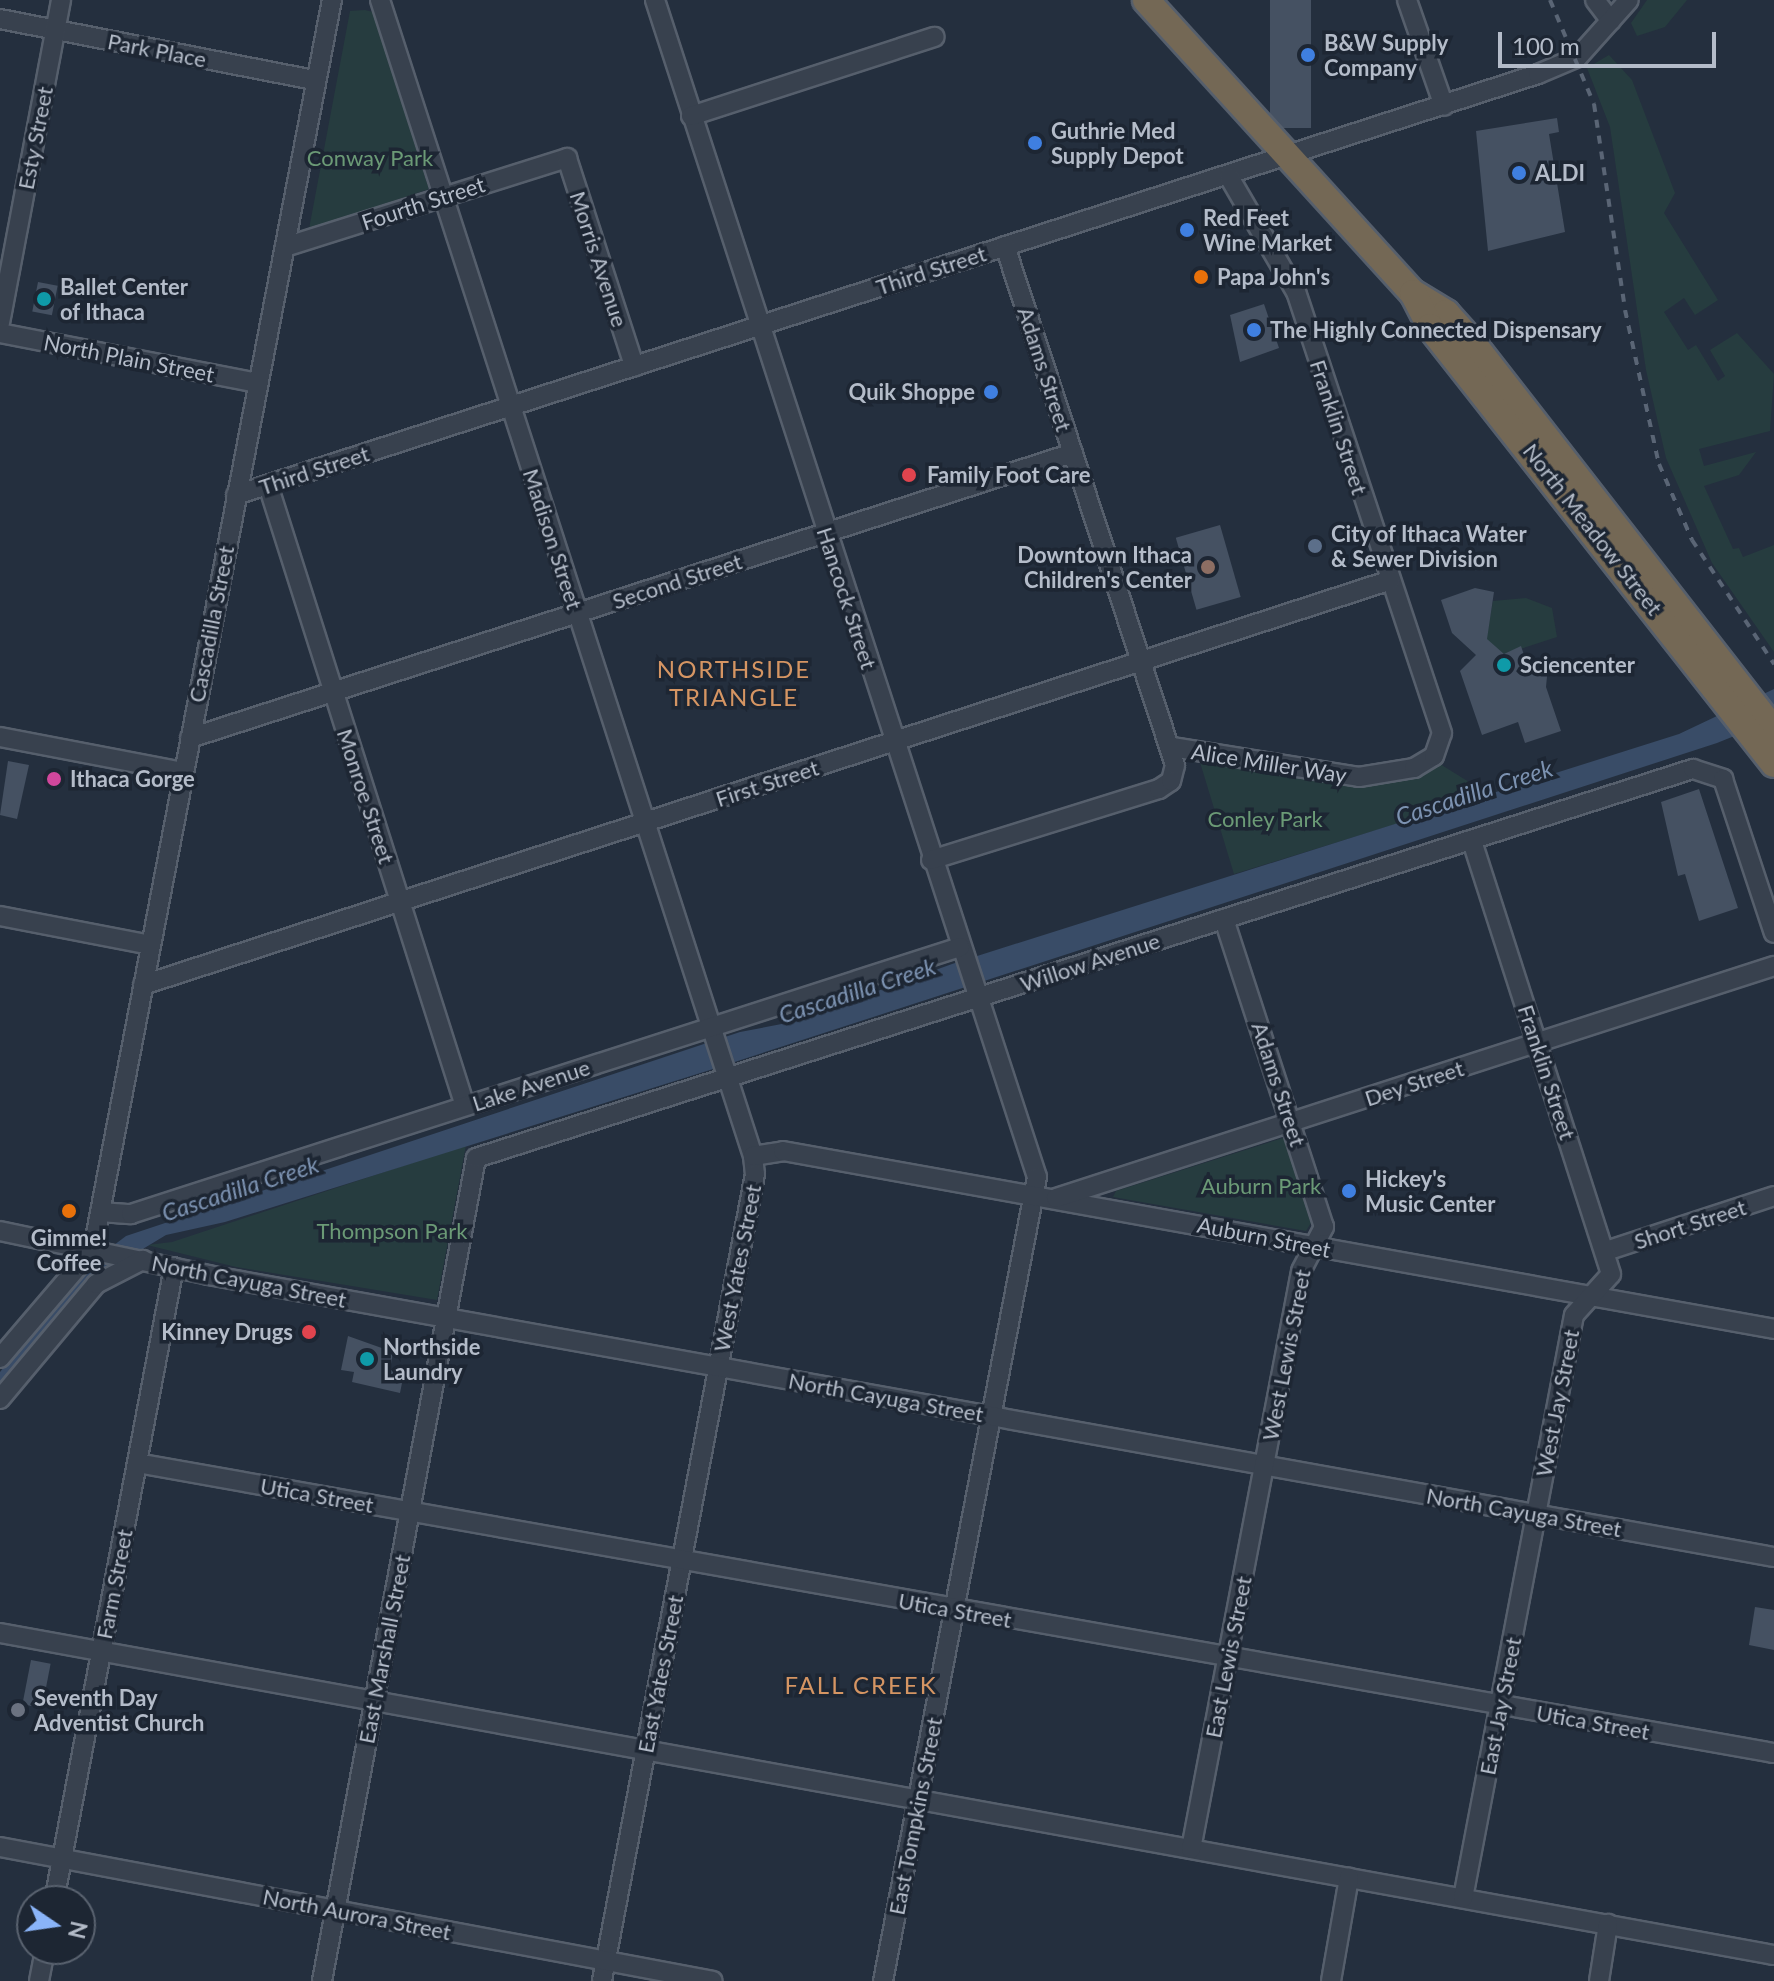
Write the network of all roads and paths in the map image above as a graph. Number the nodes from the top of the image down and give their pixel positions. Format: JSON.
{"nodes":[{"id":1,"x":61,"y":0,"type":"edge"},
{"id":2,"x":332,"y":0,"type":"edge"},
{"id":3,"x":380,"y":0,"type":"edge"},
{"id":4,"x":655,"y":0,"type":"edge"},
{"id":5,"x":1146,"y":0,"type":"edge"},
{"id":6,"x":1407,"y":0,"type":"edge"},
{"id":7,"x":1595,"y":0,"type":"edge"},
{"id":8,"x":1629,"y":0,"type":"edge"},
{"id":9,"x":0,"y":19,"type":"edge"},
{"id":10,"x":1611,"y":21,"type":"junction"},
{"id":11,"x":55,"y":30,"type":"junction"},
{"id":12,"x":934,"y":37,"type":"dead end"},
{"id":13,"x":315,"y":80,"type":"junction"},
{"id":14,"x":1444,"y":106,"type":"junction"},
{"id":15,"x":691,"y":116,"type":"junction"},
{"id":16,"x":1288,"y":157,"type":"junction"},
{"id":17,"x":560,"y":160,"type":"joint"},
{"id":18,"x":1229,"y":177,"type":"junction"},
{"id":19,"x":441,"y":197,"type":"junction"},
{"id":20,"x":1005,"y":246,"type":"junction"},
{"id":21,"x":285,"y":247,"type":"junction"},
{"id":22,"x":0,"y":323,"type":"edge"},
{"id":23,"x":759,"y":326,"type":"junction"},
{"id":24,"x":0,"y":333,"type":"edge"},
{"id":25,"x":634,"y":366,"type":"junction"},
{"id":26,"x":257,"y":383,"type":"junction"},
{"id":27,"x":509,"y":406,"type":"junction"},
{"id":28,"x":1073,"y":453,"type":"junction"},
{"id":29,"x":268,"y":485,"type":"junction"},
{"id":30,"x":236,"y":495,"type":"junction"},
{"id":31,"x":825,"y":533,"type":"junction"},
{"id":32,"x":1391,"y":580,"type":"junction"},
{"id":33,"x":577,"y":613,"type":"junction"},
{"id":34,"x":1141,"y":661,"type":"junction"},
{"id":35,"x":1708,"y":661,"type":"junction"},
{"id":36,"x":333,"y":692,"type":"junction"},
{"id":37,"x":1774,"y":730,"type":"edge"},
{"id":38,"x":1442,"y":733,"type":"joint"},
{"id":39,"x":0,"y":737,"type":"edge"},
{"id":40,"x":190,"y":738,"type":"junction"},
{"id":41,"x":894,"y":742,"type":"junction"},
{"id":42,"x":1174,"y":756,"type":"junction"},
{"id":43,"x":1772,"y":762,"type":"edge"},
{"id":44,"x":184,"y":772,"type":"junction"},
{"id":45,"x":645,"y":823,"type":"junction"},
{"id":46,"x":1472,"y":840,"type":"junction"},
{"id":47,"x":931,"y":860,"type":"junction"},
{"id":48,"x":400,"y":902,"type":"junction"},
{"id":49,"x":0,"y":916,"type":"edge"},
{"id":50,"x":1224,"y":919,"type":"junction"},
{"id":51,"x":1774,"y":933,"type":"edge"},
{"id":52,"x":150,"y":945,"type":"junction"},
{"id":53,"x":961,"y":952,"type":"junction"},
{"id":54,"x":1774,"y":966,"type":"edge"},
{"id":55,"x":143,"y":985,"type":"junction"},
{"id":56,"x":975,"y":993,"type":"junction"},
{"id":57,"x":715,"y":1032,"type":"junction"},
{"id":58,"x":1538,"y":1042,"type":"junction"},
{"id":59,"x":727,"y":1073,"type":"junction"},
{"id":60,"x":465,"y":1106,"type":"junction"},
{"id":61,"x":1291,"y":1122,"type":"junction"},
{"id":62,"x":753,"y":1156,"type":"junction"},
{"id":63,"x":476,"y":1158,"type":"joint"},
{"id":64,"x":1774,"y":1196,"type":"edge"},
{"id":65,"x":1044,"y":1197,"type":"junction"},
{"id":66,"x":100,"y":1212,"type":"junction"},
{"id":67,"x":0,"y":1231,"type":"edge"},
{"id":68,"x":1310,"y":1246,"type":"junction"},
{"id":69,"x":93,"y":1249,"type":"junction"},
{"id":70,"x":1606,"y":1251,"type":"junction"},
{"id":71,"x":143,"y":1260,"type":"junction"},
{"id":72,"x":174,"y":1267,"type":"junction"},
{"id":73,"x":1590,"y":1298,"type":"junction"},
{"id":74,"x":445,"y":1317,"type":"junction"},
{"id":75,"x":1774,"y":1329,"type":"edge"},
{"id":76,"x":0,"y":1358,"type":"edge"},
{"id":77,"x":719,"y":1366,"type":"junction"},
{"id":78,"x":0,"y":1399,"type":"edge"},
{"id":79,"x":991,"y":1415,"type":"junction"},
{"id":80,"x":137,"y":1463,"type":"junction"},
{"id":81,"x":1265,"y":1466,"type":"junction"},
{"id":82,"x":409,"y":1512,"type":"junction"},
{"id":83,"x":1536,"y":1514,"type":"junction"},
{"id":84,"x":1774,"y":1557,"type":"edge"},
{"id":85,"x":682,"y":1561,"type":"junction"},
{"id":86,"x":954,"y":1611,"type":"junction"},
{"id":87,"x":0,"y":1633,"type":"edge"},
{"id":88,"x":101,"y":1652,"type":"junction"},
{"id":89,"x":1228,"y":1658,"type":"junction"},
{"id":90,"x":374,"y":1701,"type":"junction"},
{"id":91,"x":1500,"y":1706,"type":"junction"},
{"id":92,"x":646,"y":1751,"type":"junction"},
{"id":93,"x":1774,"y":1753,"type":"edge"},
{"id":94,"x":918,"y":1800,"type":"junction"},
{"id":95,"x":0,"y":1847,"type":"edge"},
{"id":96,"x":1191,"y":1849,"type":"junction"},
{"id":97,"x":62,"y":1859,"type":"junction"},
{"id":98,"x":1349,"y":1878,"type":"junction"},
{"id":99,"x":57,"y":1885,"type":"edge"},
{"id":100,"x":1463,"y":1898,"type":"junction"},
{"id":101,"x":335,"y":1909,"type":"junction"},
{"id":102,"x":1608,"y":1924,"type":"junction"},
{"id":103,"x":1774,"y":1955,"type":"edge"},
{"id":104,"x":606,"y":1961,"type":"junction"},
{"id":105,"x":322,"y":1981,"type":"edge"},
{"id":106,"x":602,"y":1981,"type":"edge"},
{"id":107,"x":713,"y":1981,"type":"edge"},
{"id":108,"x":883,"y":1981,"type":"edge"},
{"id":109,"x":1331,"y":1981,"type":"edge"},
{"id":110,"x":1599,"y":1981,"type":"edge"}],
"edges":[{"from":1,"to":11,"type":"street","name":"Esty Street"},
{"from":2,"to":13,"type":"street","name":"Cascadilla Street"},
{"from":3,"to":19,"type":"street","name":"Madison Street"},
{"from":4,"to":15,"type":"street","name":"Hancock Street"},
{"from":5,"to":16,"type":"highway","name":"North Meadow Street"},
{"from":6,"to":14,"type":"street"},
{"from":7,"to":10,"type":"street"},
{"from":8,"to":10,"type":"street","name":"Third Street"},
{"from":9,"to":11,"type":"street","name":"Park Place"},
{"from":10,"to":14,"type":"street","name":"Third Street"},
{"from":11,"to":13,"type":"street","name":"Park Place"},
{"from":11,"to":22,"type":"street","name":"Esty Street"},
{"from":12,"to":15,"type":"street"},
{"from":13,"to":21,"type":"street","name":"Cascadilla Street"},
{"from":14,"to":16,"type":"street","name":"Third Street"},
{"from":15,"to":23,"type":"street","name":"Hancock Street"},
{"from":16,"to":18,"type":"street","name":"Third Street"},
{"from":16,"to":35,"type":"highway","name":"North Meadow Street"},
{"from":17,"to":19,"type":"street","name":"Fourth Street"},
{"from":17,"to":25,"type":"street","name":"Morris Avenue"},
{"from":18,"to":20,"type":"street","name":"Third Street"},
{"from":18,"to":32,"type":"street","name":"Franklin Street"},
{"from":19,"to":21,"type":"street","name":"Fourth Street"},
{"from":19,"to":27,"type":"street","name":"Madison Street"},
{"from":20,"to":23,"type":"street","name":"Third Street"},
{"from":20,"to":28,"type":"street","name":"Adams Street"},
{"from":21,"to":26,"type":"street","name":"Cascadilla Street"},
{"from":23,"to":25,"type":"street","name":"Third Street"},
{"from":23,"to":31,"type":"street","name":"Hancock Street"},
{"from":24,"to":26,"type":"street","name":"North Plain Street"},
{"from":25,"to":27,"type":"street","name":"Third Street"},
{"from":26,"to":30,"type":"street","name":"Cascadilla Street"},
{"from":27,"to":29,"type":"street","name":"Third Street"},
{"from":27,"to":33,"type":"street","name":"Madison Street"},
{"from":28,"to":31,"type":"street","name":"Second Street"},
{"from":28,"to":34,"type":"street","name":"Adams Street"},
{"from":29,"to":30,"type":"street","name":"Third Street"},
{"from":29,"to":36,"type":"street","name":"Monroe Street"},
{"from":30,"to":40,"type":"street","name":"Cascadilla Street"},
{"from":31,"to":33,"type":"street","name":"Second Street"},
{"from":31,"to":41,"type":"street","name":"Hancock Street"},
{"from":32,"to":34,"type":"street","name":"First Street"},
{"from":32,"to":38,"type":"street","name":"Franklin Street"},
{"from":33,"to":36,"type":"street","name":"Second Street"},
{"from":33,"to":45,"type":"street","name":"Madison Street"},
{"from":34,"to":41,"type":"street","name":"First Street"},
{"from":34,"to":42,"type":"street","name":"Adams Street"},
{"from":35,"to":37,"type":"highway","name":"North Meadow Street"},
{"from":35,"to":43,"type":"highway","name":"North Meadow Street"},
{"from":36,"to":40,"type":"street","name":"Second Street"},
{"from":36,"to":48,"type":"street","name":"Monroe Street"},
{"from":38,"to":42,"type":"street","name":"Alice Miller Way"},
{"from":39,"to":44,"type":"street"},
{"from":40,"to":44,"type":"street","name":"Cascadilla Street"},
{"from":41,"to":45,"type":"street","name":"First Street"},
{"from":41,"to":47,"type":"street","name":"Hancock Street"},
{"from":42,"to":47,"type":"street"},
{"from":44,"to":52,"type":"street","name":"Cascadilla Street"},
{"from":45,"to":48,"type":"street","name":"First Street"},
{"from":45,"to":57,"type":"street","name":"Madison Street"},
{"from":46,"to":50,"type":"street","name":"Willow Avenue"},
{"from":46,"to":51,"type":"street","name":"Willow Avenue"},
{"from":46,"to":58,"type":"street","name":"Franklin Street"},
{"from":47,"to":53,"type":"street","name":"Hancock Street"},
{"from":48,"to":55,"type":"street","name":"First Street"},
{"from":48,"to":60,"type":"street","name":"Monroe Street"},
{"from":49,"to":52,"type":"street"},
{"from":50,"to":56,"type":"street","name":"Willow Avenue"},
{"from":50,"to":61,"type":"street","name":"Adams Street"},
{"from":52,"to":55,"type":"street","name":"Cascadilla Street"},
{"from":53,"to":56,"type":"street","name":"Hancock Street"},
{"from":53,"to":57,"type":"street","name":"Lake Avenue"},
{"from":54,"to":58,"type":"street","name":"Dey Street"},
{"from":55,"to":66,"type":"street","name":"Cascadilla Street"},
{"from":56,"to":59,"type":"street","name":"Willow Avenue"},
{"from":56,"to":65,"type":"street","name":"Hancock Street"},
{"from":57,"to":59,"type":"street","name":"Madison Street"},
{"from":57,"to":60,"type":"street","name":"Lake Avenue"},
{"from":58,"to":61,"type":"street","name":"Dey Street"},
{"from":58,"to":70,"type":"street","name":"Franklin Street"},
{"from":59,"to":62,"type":"street","name":"West Yates Street"},
{"from":59,"to":63,"type":"street","name":"Willow Avenue"},
{"from":60,"to":66,"type":"street","name":"Lake Avenue"},
{"from":61,"to":65,"type":"street","name":"Dey Street"},
{"from":61,"to":68,"type":"street","name":"Adams Street"},
{"from":62,"to":65,"type":"street","name":"Auburn Street"},
{"from":62,"to":77,"type":"street","name":"West Yates Street"},
{"from":63,"to":74,"type":"street","name":"East Marshall Street"},
{"from":64,"to":70,"type":"street","name":"Short Street"},
{"from":65,"to":68,"type":"street","name":"Auburn Street"},
{"from":65,"to":79,"type":"street","name":"Hancock Street"},
{"from":66,"to":69,"type":"street","name":"Cascadilla Street"},
{"from":67,"to":69,"type":"street","name":"North Cayuga Street"},
{"from":68,"to":73,"type":"street","name":"Auburn Street"},
{"from":68,"to":81,"type":"street","name":"West Lewis Street"},
{"from":69,"to":71,"type":"street","name":"North Cayuga Street"},
{"from":69,"to":76,"type":"street"},
{"from":70,"to":73,"type":"street","name":"Franklin Street"},
{"from":71,"to":72,"type":"street","name":"North Cayuga Street"},
{"from":71,"to":78,"type":"street"},
{"from":72,"to":74,"type":"street","name":"North Cayuga Street"},
{"from":72,"to":80,"type":"street","name":"Farm Street"},
{"from":73,"to":75,"type":"street","name":"Auburn Street"},
{"from":73,"to":83,"type":"street","name":"West Jay Street"},
{"from":74,"to":77,"type":"street","name":"North Cayuga Street"},
{"from":74,"to":82,"type":"street","name":"East Marshall Street"},
{"from":77,"to":79,"type":"street","name":"North Cayuga Street"},
{"from":77,"to":85,"type":"street","name":"East Yates Street"},
{"from":79,"to":81,"type":"street","name":"North Cayuga Street"},
{"from":79,"to":86,"type":"street","name":"East Tompkins Street"},
{"from":80,"to":82,"type":"street","name":"Utica Street"},
{"from":80,"to":88,"type":"street","name":"Farm Street"},
{"from":81,"to":83,"type":"street","name":"North Cayuga Street"},
{"from":81,"to":89,"type":"street","name":"East Lewis Street"},
{"from":82,"to":85,"type":"street","name":"Utica Street"},
{"from":82,"to":90,"type":"street","name":"East Marshall Street"},
{"from":83,"to":84,"type":"street","name":"North Cayuga Street"},
{"from":83,"to":91,"type":"street","name":"East Jay Street"},
{"from":85,"to":86,"type":"street","name":"Utica Street"},
{"from":85,"to":92,"type":"street","name":"East Yates Street"},
{"from":86,"to":89,"type":"street","name":"Utica Street"},
{"from":86,"to":94,"type":"street","name":"East Tompkins Street"},
{"from":87,"to":88,"type":"street"},
{"from":88,"to":90,"type":"street"},
{"from":88,"to":97,"type":"street","name":"Farm Street"},
{"from":89,"to":91,"type":"street","name":"Utica Street"},
{"from":89,"to":96,"type":"street","name":"East Lewis Street"},
{"from":90,"to":92,"type":"street"},
{"from":90,"to":101,"type":"street","name":"East Marshall Street"},
{"from":91,"to":93,"type":"street","name":"Utica Street"},
{"from":91,"to":100,"type":"street","name":"East Jay Street"},
{"from":92,"to":94,"type":"street"},
{"from":92,"to":104,"type":"street","name":"East Yates Street"},
{"from":94,"to":96,"type":"street"},
{"from":94,"to":108,"type":"street","name":"East Tompkins Street"},
{"from":95,"to":97,"type":"street","name":"North Aurora Street"},
{"from":96,"to":98,"type":"street"},
{"from":97,"to":99,"type":"street","name":"Farm Street"},
{"from":97,"to":101,"type":"street","name":"North Aurora Street"},
{"from":98,"to":100,"type":"street"},
{"from":98,"to":109,"type":"street"},
{"from":100,"to":102,"type":"street"},
{"from":101,"to":104,"type":"street","name":"North Aurora Street"},
{"from":101,"to":105,"type":"street","name":"East Marshall Street"},
{"from":102,"to":103,"type":"street"},
{"from":102,"to":110,"type":"street"},
{"from":104,"to":106,"type":"street","name":"East Yates Street"},
{"from":104,"to":107,"type":"street","name":"North Aurora Street"}]}
